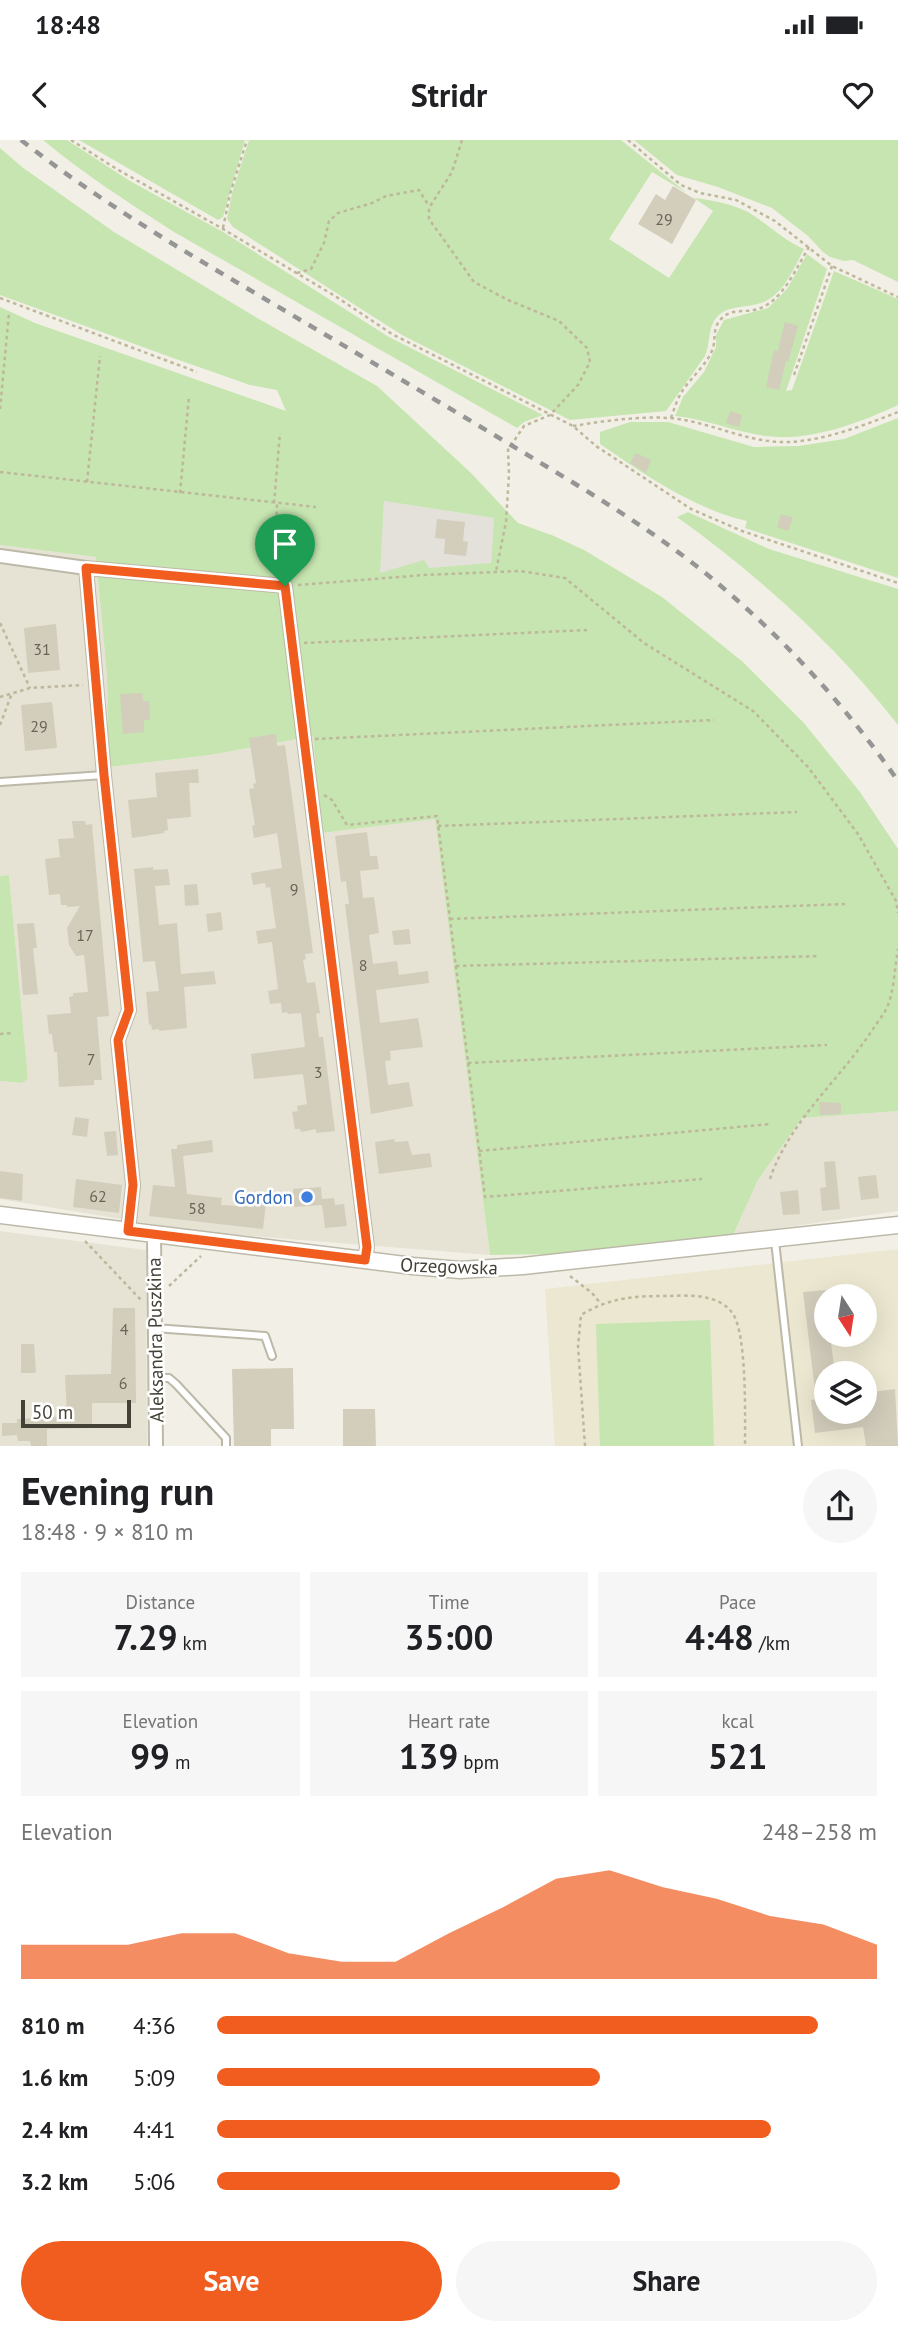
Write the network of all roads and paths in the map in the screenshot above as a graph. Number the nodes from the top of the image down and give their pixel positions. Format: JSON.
{"nodes":[{"id":1,"x":71,"y":140,"type":"edge"},
{"id":2,"x":247,"y":140,"type":"edge"},
{"id":3,"x":462,"y":140,"type":"edge"},
{"id":4,"x":628,"y":140,"type":"edge"},
{"id":5,"x":429,"y":208,"type":"junction"},
{"id":6,"x":223,"y":229,"type":"junction"},
{"id":7,"x":809,"y":247,"type":"junction"},
{"id":8,"x":832,"y":267,"type":"junction"},
{"id":9,"x":297,"y":274,"type":"junction"},
{"id":10,"x":898,"y":297,"type":"edge"},
{"id":11,"x":0,"y":298,"type":"edge"},
{"id":12,"x":9,"y":313,"type":"dead end"},
{"id":13,"x":100,"y":356,"type":"dead end"},
{"id":14,"x":197,"y":372,"type":"dead end"},
{"id":15,"x":794,"y":375,"type":"dead end"},
{"id":16,"x":189,"y":396,"type":"dead end"},
{"id":17,"x":0,"y":409,"type":"edge"},
{"id":18,"x":898,"y":412,"type":"edge"},
{"id":19,"x":550,"y":415,"type":"junction"},
{"id":20,"x":670,"y":418,"type":"junction"},
{"id":21,"x":573,"y":426,"type":"junction"},
{"id":22,"x":280,"y":433,"type":"dead end"},
{"id":23,"x":0,"y":472,"type":"edge"},
{"id":24,"x":88,"y":482,"type":"junction"},
{"id":25,"x":180,"y":493,"type":"junction"},
{"id":26,"x":276,"y":504,"type":"junction"},
{"id":27,"x":316,"y":507,"type":"dead end"},
{"id":28,"x":0,"y":556,"type":"edge"},
{"id":29,"x":86,"y":568,"type":"junction"},
{"id":30,"x":495,"y":572,"type":"junction"},
{"id":31,"x":898,"y":583,"type":"edge"},
{"id":32,"x":279,"y":586,"type":"junction"},
{"id":33,"x":0,"y":623,"type":"edge"},
{"id":34,"x":587,"y":630,"type":"dead end"},
{"id":35,"x":304,"y":643,"type":"dead end"},
{"id":36,"x":96,"y":685,"type":"junction"},
{"id":37,"x":30,"y":688,"type":"junction"},
{"id":38,"x":12,"y":693,"type":"junction"},
{"id":39,"x":0,"y":697,"type":"edge"},
{"id":40,"x":714,"y":720,"type":"dead end"},
{"id":41,"x":0,"y":726,"type":"edge"},
{"id":42,"x":316,"y":739,"type":"dead end"},
{"id":43,"x":104,"y":775,"type":"junction"},
{"id":44,"x":0,"y":782,"type":"edge"},
{"id":45,"x":310,"y":793,"type":"junction"},
{"id":46,"x":797,"y":812,"type":"dead end"},
{"id":47,"x":438,"y":826,"type":"junction"},
{"id":48,"x":845,"y":904,"type":"dead end"},
{"id":49,"x":898,"y":913,"type":"edge"},
{"id":50,"x":450,"y":919,"type":"junction"},
{"id":51,"x":898,"y":949,"type":"edge"},
{"id":52,"x":820,"y":956,"type":"dead end"},
{"id":53,"x":456,"y":966,"type":"junction"},
{"id":54,"x":14,"y":1033,"type":"dead end"},
{"id":55,"x":0,"y":1034,"type":"edge"},
{"id":56,"x":827,"y":1045,"type":"dead end"},
{"id":57,"x":468,"y":1063,"type":"junction"},
{"id":58,"x":770,"y":1124,"type":"dead end"},
{"id":59,"x":480,"y":1151,"type":"junction"},
{"id":60,"x":702,"y":1179,"type":"dead end"},
{"id":61,"x":770,"y":1180,"type":"dead end"},
{"id":62,"x":0,"y":1215,"type":"edge"},
{"id":63,"x":898,"y":1225,"type":"edge"},
{"id":64,"x":128,"y":1231,"type":"junction"},
{"id":65,"x":154,"y":1234,"type":"junction"},
{"id":66,"x":80,"y":1236,"type":"dead end"},
{"id":67,"x":775,"y":1239,"type":"junction"},
{"id":68,"x":206,"y":1252,"type":"dead end"},
{"id":69,"x":365,"y":1260,"type":"junction"},
{"id":70,"x":565,"y":1272,"type":"dead end"},
{"id":71,"x":169,"y":1286,"type":"dead end"},
{"id":72,"x":141,"y":1300,"type":"dead end"},
{"id":73,"x":601,"y":1304,"type":"junction"},
{"id":74,"x":154,"y":1328,"type":"junction"},
{"id":75,"x":272,"y":1356,"type":"dead end"},
{"id":76,"x":156,"y":1378,"type":"junction"},
{"id":77,"x":156,"y":1446,"type":"edge"},
{"id":78,"x":226,"y":1446,"type":"edge"},
{"id":79,"x":585,"y":1446,"type":"edge"},
{"id":80,"x":745,"y":1446,"type":"edge"},
{"id":81,"x":798,"y":1446,"type":"edge"}],
"edges":[{"from":1,"to":6,"type":"path"},
{"from":2,"to":6,"type":"path"},
{"from":3,"to":5,"type":"path"},
{"from":4,"to":7,"type":"path"},
{"from":5,"to":9,"type":"path"},
{"from":5,"to":19,"type":"path"},
{"from":6,"to":9,"type":"path"},
{"from":7,"to":8,"type":"path"},
{"from":7,"to":20,"type":"path"},
{"from":8,"to":10,"type":"path"},
{"from":8,"to":15,"type":"path"},
{"from":9,"to":19,"type":"path"},
{"from":11,"to":14,"type":"path"},
{"from":12,"to":17,"type":"path"},
{"from":13,"to":24,"type":"path"},
{"from":16,"to":25,"type":"path"},
{"from":18,"to":20,"type":"path"},
{"from":19,"to":21,"type":"path"},
{"from":19,"to":30,"type":"path"},
{"from":20,"to":21,"type":"path"},
{"from":21,"to":31,"type":"path"},
{"from":22,"to":26,"type":"path"},
{"from":23,"to":24,"type":"path"},
{"from":24,"to":25,"type":"path"},
{"from":25,"to":26,"type":"path"},
{"from":26,"to":27,"type":"path"},
{"from":26,"to":32,"type":"path"},
{"from":28,"to":29,"type":"street"},
{"from":29,"to":32,"type":"street"},
{"from":29,"to":36,"type":"street"},
{"from":30,"to":32,"type":"path"},
{"from":30,"to":49,"type":"path"},
{"from":32,"to":45,"type":"street"},
{"from":33,"to":37,"type":"path"},
{"from":34,"to":35,"type":"path"},
{"from":36,"to":37,"type":"path"},
{"from":36,"to":43,"type":"street"},
{"from":37,"to":38,"type":"path"},
{"from":38,"to":39,"type":"path"},
{"from":38,"to":41,"type":"path"},
{"from":40,"to":42,"type":"path"},
{"from":43,"to":44,"type":"lane"},
{"from":43,"to":64,"type":"street"},
{"from":45,"to":47,"type":"path"},
{"from":45,"to":69,"type":"street"},
{"from":46,"to":47,"type":"path"},
{"from":47,"to":50,"type":"path"},
{"from":48,"to":50,"type":"path"},
{"from":50,"to":53,"type":"path"},
{"from":51,"to":61,"type":"path"},
{"from":52,"to":53,"type":"path"},
{"from":53,"to":57,"type":"path"},
{"from":54,"to":55,"type":"path"},
{"from":56,"to":57,"type":"path"},
{"from":57,"to":59,"type":"path"},
{"from":58,"to":59,"type":"path"},
{"from":59,"to":60,"type":"path"},
{"from":62,"to":64,"type":"street","name":"Orzegowska"},
{"from":63,"to":67,"type":"street","name":"Orzegowska"},
{"from":64,"to":65,"type":"street","name":"Orzegowska"},
{"from":65,"to":69,"type":"street","name":"Orzegowska"},
{"from":65,"to":74,"type":"street","name":"Aleksandra Puszkina"},
{"from":66,"to":72,"type":"path"},
{"from":67,"to":69,"type":"street","name":"Orzegowska"},
{"from":67,"to":81,"type":"lane"},
{"from":68,"to":71,"type":"path"},
{"from":70,"to":73,"type":"path"},
{"from":73,"to":79,"type":"path"},
{"from":73,"to":80,"type":"path"},
{"from":74,"to":75,"type":"lane"},
{"from":74,"to":76,"type":"street","name":"Aleksandra Puszkina"},
{"from":76,"to":77,"type":"street","name":"Aleksandra Puszkina"},
{"from":76,"to":78,"type":"lane"}]}
